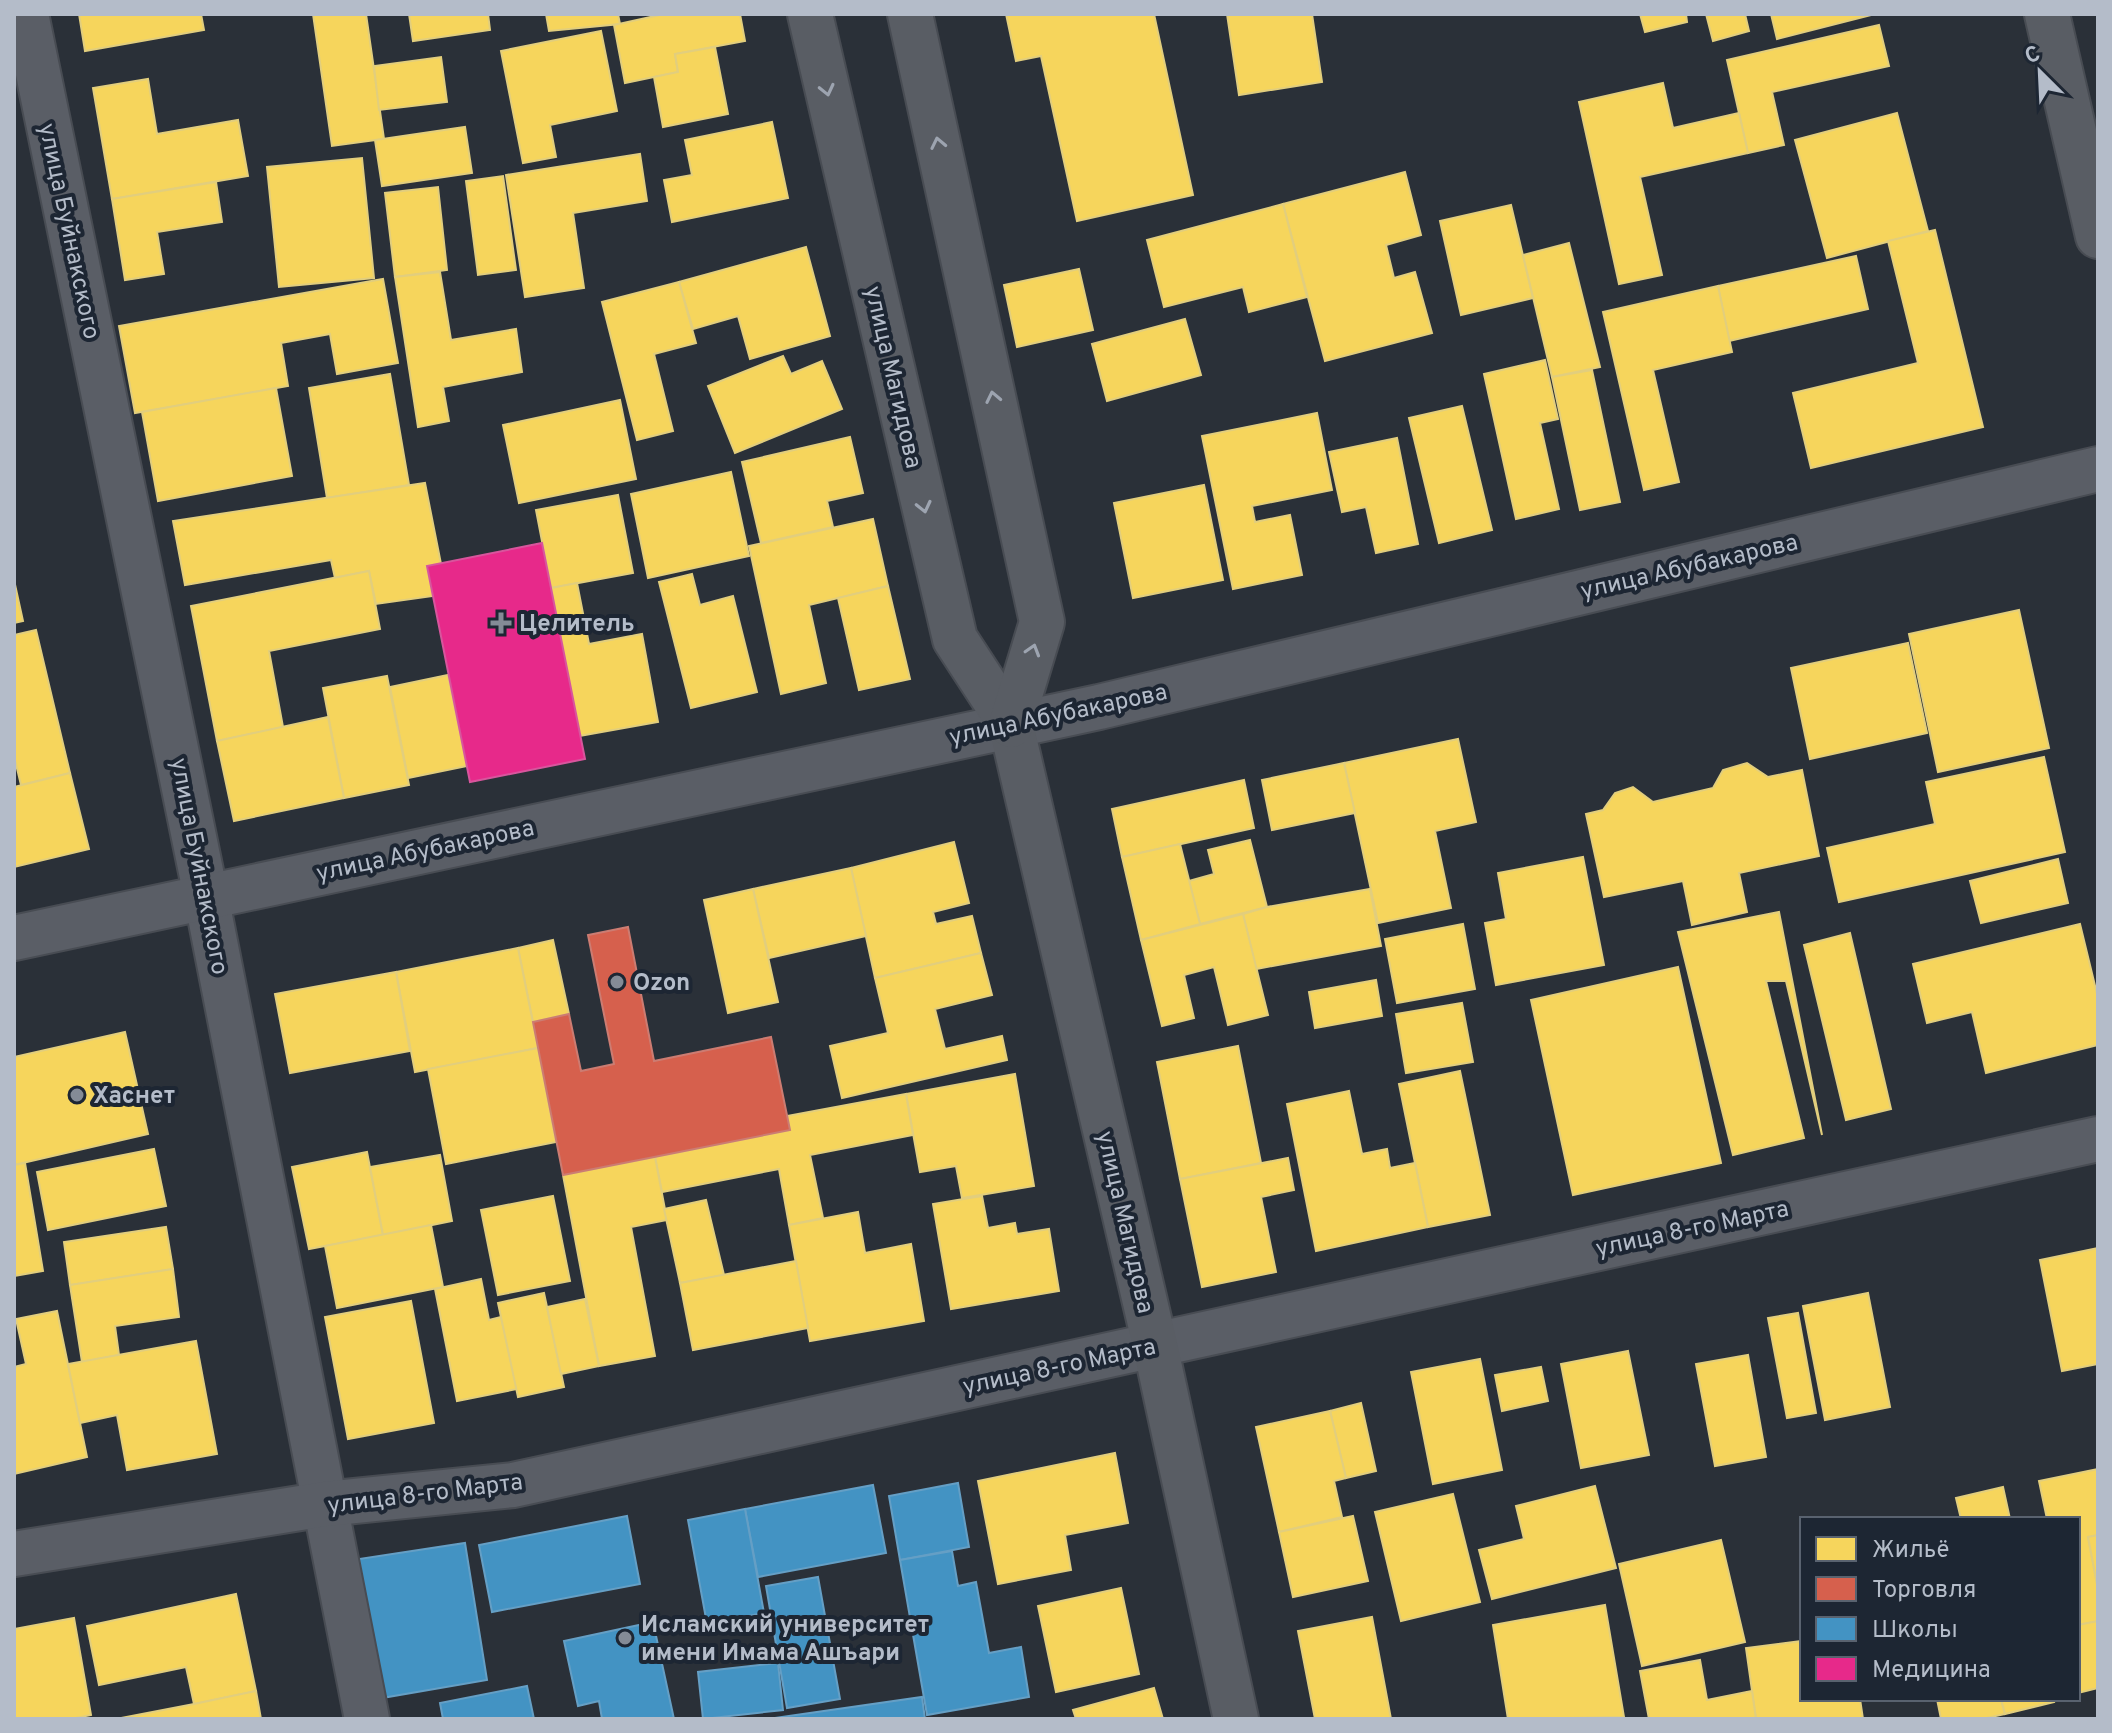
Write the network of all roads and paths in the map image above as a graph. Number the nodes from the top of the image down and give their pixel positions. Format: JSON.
{"nodes":[{"id":1,"x":26,"y":14,"type":"edge"},
{"id":2,"x":810,"y":14,"type":"edge"},
{"id":3,"x":910,"y":14,"type":"edge"},
{"id":4,"x":2047,"y":14,"type":"edge"},
{"id":5,"x":2098,"y":236,"type":"edge"},
{"id":6,"x":2098,"y":469,"type":"edge"},
{"id":7,"x":1011,"y":725,"type":"junction"},
{"id":8,"x":206,"y":896,"type":"junction"},
{"id":9,"x":14,"y":938,"type":"edge"},
{"id":10,"x":2098,"y":1139,"type":"edge"},
{"id":11,"x":1155,"y":1345,"type":"junction"},
{"id":12,"x":325,"y":1504,"type":"junction"},
{"id":13,"x":14,"y":1554,"type":"edge"},
{"id":14,"x":367,"y":1719,"type":"edge"},
{"id":15,"x":1236,"y":1719,"type":"edge"}],
"edges":[{"from":1,"to":8,"type":"street","name":"улица Буйнакского"},
{"from":2,"to":7,"type":"main road","name":"улица Магидова","one_way":true},
{"from":7,"to":3,"type":"main road","name":"улица Магидова","one_way":true},
{"from":4,"to":5,"type":"main road"},
{"from":6,"to":7,"type":"street","name":"улица Абубакарова"},
{"from":7,"to":8,"type":"street","name":"улица Абубакарова"},
{"from":7,"to":11,"type":"main road","name":"улица Магидова"},
{"from":8,"to":9,"type":"street","name":"улица Абубакарова"},
{"from":8,"to":12,"type":"street","name":"улица Буйнакского"},
{"from":10,"to":11,"type":"street","name":"улица 8-го Марта"},
{"from":11,"to":12,"type":"street","name":"улица 8-го Марта"},
{"from":11,"to":15,"type":"main road","name":"улица Магидова"},
{"from":12,"to":13,"type":"street","name":"улица 8-го Марта"},
{"from":12,"to":14,"type":"street","name":"улица Буйнакского"}]}
